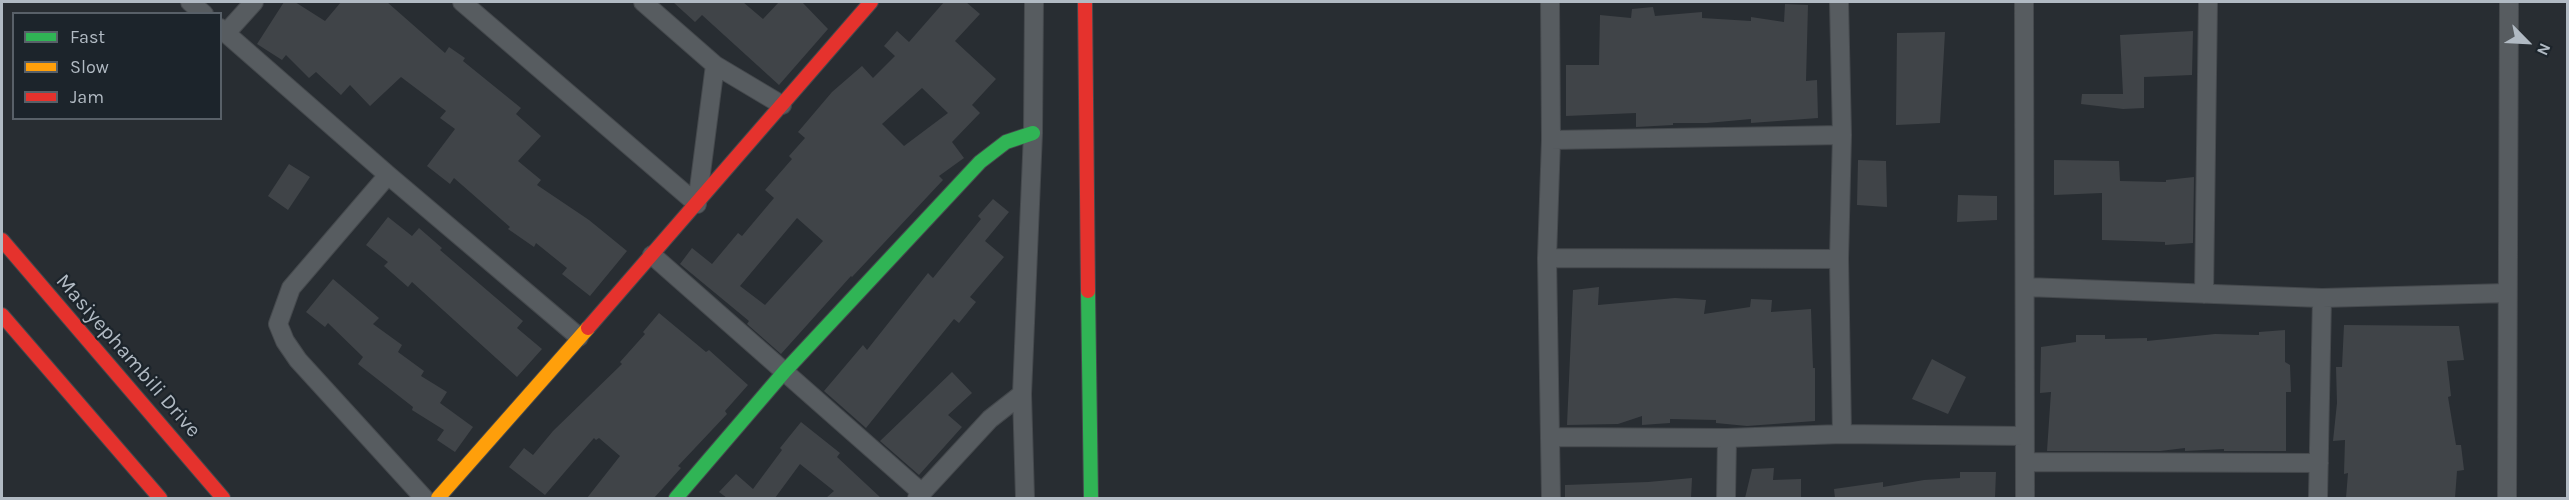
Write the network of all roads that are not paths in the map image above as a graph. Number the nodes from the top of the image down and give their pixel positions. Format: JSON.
{"nodes":[{"id":1,"x":190,"y":2,"type":"edge"},
{"id":2,"x":254,"y":2,"type":"edge"},
{"id":3,"x":462,"y":2,"type":"edge"},
{"id":4,"x":643,"y":2,"type":"edge"},
{"id":5,"x":871,"y":2,"type":"edge"},
{"id":6,"x":1034,"y":2,"type":"edge"},
{"id":7,"x":1085,"y":2,"type":"edge"},
{"id":8,"x":1550,"y":2,"type":"edge"},
{"id":9,"x":1839,"y":2,"type":"edge"},
{"id":10,"x":2024,"y":2,"type":"edge"},
{"id":11,"x":2208,"y":2,"type":"edge"},
{"id":12,"x":2509,"y":2,"type":"edge"},
{"id":13,"x":202,"y":12,"type":"edge"},
{"id":14,"x":223,"y":30,"type":"edge"},
{"id":15,"x":716,"y":65,"type":"junction"},
{"id":16,"x":782,"y":105,"type":"junction"},
{"id":17,"x":1033,"y":133,"type":"junction"},
{"id":18,"x":1842,"y":135,"type":"junction"},
{"id":19,"x":1551,"y":140,"type":"junction"},
{"id":20,"x":388,"y":175,"type":"junction"},
{"id":21,"x":697,"y":204,"type":"junction"},
{"id":22,"x":2,"y":240,"type":"edge"},
{"id":23,"x":652,"y":255,"type":"junction"},
{"id":24,"x":1547,"y":258,"type":"junction"},
{"id":25,"x":1839,"y":259,"type":"junction"},
{"id":26,"x":2026,"y":287,"type":"junction"},
{"id":27,"x":2507,"y":293,"type":"junction"},
{"id":28,"x":2204,"y":294,"type":"junction"},
{"id":29,"x":2322,"y":298,"type":"junction"},
{"id":30,"x":2,"y":315,"type":"edge"},
{"id":31,"x":579,"y":337,"type":"junction"},
{"id":32,"x":786,"y":371,"type":"junction"},
{"id":33,"x":1022,"y":394,"type":"junction"},
{"id":34,"x":1842,"y":434,"type":"junction"},
{"id":35,"x":2025,"y":435,"type":"junction"},
{"id":36,"x":1550,"y":437,"type":"junction"},
{"id":37,"x":1726,"y":438,"type":"junction"},
{"id":38,"x":2026,"y":462,"type":"junction"},
{"id":39,"x":2319,"y":463,"type":"junction"},
{"id":40,"x":919,"y":496,"type":"edge"},
{"id":41,"x":160,"y":498,"type":"edge"},
{"id":42,"x":223,"y":498,"type":"edge"},
{"id":43,"x":424,"y":498,"type":"edge"},
{"id":44,"x":438,"y":498,"type":"edge"},
{"id":45,"x":676,"y":498,"type":"edge"},
{"id":46,"x":1025,"y":498,"type":"edge"},
{"id":47,"x":1090,"y":498,"type":"edge"},
{"id":48,"x":1551,"y":498,"type":"edge"},
{"id":49,"x":1726,"y":498,"type":"edge"},
{"id":50,"x":2025,"y":498,"type":"edge"},
{"id":51,"x":2318,"y":498,"type":"edge"},
{"id":52,"x":2507,"y":498,"type":"edge"}],
"edges":[{"from":1,"to":13,"type":"street"},
{"from":2,"to":14,"type":"street"},
{"from":3,"to":21,"type":"street"},
{"from":4,"to":15,"type":"street"},
{"from":5,"to":16,"type":"street"},
{"from":6,"to":17,"type":"street"},
{"from":7,"to":47,"type":"street"},
{"from":8,"to":19,"type":"street"},
{"from":9,"to":18,"type":"street"},
{"from":10,"to":26,"type":"street"},
{"from":11,"to":28,"type":"street"},
{"from":12,"to":27,"type":"street"},
{"from":14,"to":20,"type":"street"},
{"from":15,"to":16,"type":"street"},
{"from":15,"to":21,"type":"street"},
{"from":16,"to":21,"type":"street"},
{"from":17,"to":32,"type":"street"},
{"from":17,"to":33,"type":"street"},
{"from":18,"to":19,"type":"street"},
{"from":18,"to":25,"type":"street"},
{"from":19,"to":24,"type":"street"},
{"from":20,"to":31,"type":"street"},
{"from":20,"to":43,"type":"street"},
{"from":21,"to":23,"type":"street"},
{"from":22,"to":42,"type":"street","name":"Masiyephambili Drive"},
{"from":23,"to":31,"type":"street"},
{"from":23,"to":32,"type":"street"},
{"from":24,"to":25,"type":"street"},
{"from":24,"to":36,"type":"street"},
{"from":25,"to":34,"type":"street"},
{"from":26,"to":28,"type":"street"},
{"from":26,"to":35,"type":"street"},
{"from":27,"to":29,"type":"street"},
{"from":27,"to":52,"type":"street"},
{"from":28,"to":29,"type":"street"},
{"from":29,"to":39,"type":"street"},
{"from":30,"to":41,"type":"street"},
{"from":31,"to":44,"type":"street"},
{"from":32,"to":40,"type":"street"},
{"from":32,"to":45,"type":"street"},
{"from":33,"to":40,"type":"street"},
{"from":33,"to":46,"type":"street"},
{"from":34,"to":35,"type":"street"},
{"from":34,"to":37,"type":"street"},
{"from":35,"to":38,"type":"street"},
{"from":36,"to":37,"type":"street"},
{"from":36,"to":48,"type":"street"},
{"from":37,"to":49,"type":"street"},
{"from":38,"to":39,"type":"street"},
{"from":38,"to":50,"type":"street"},
{"from":39,"to":51,"type":"street"}]}
